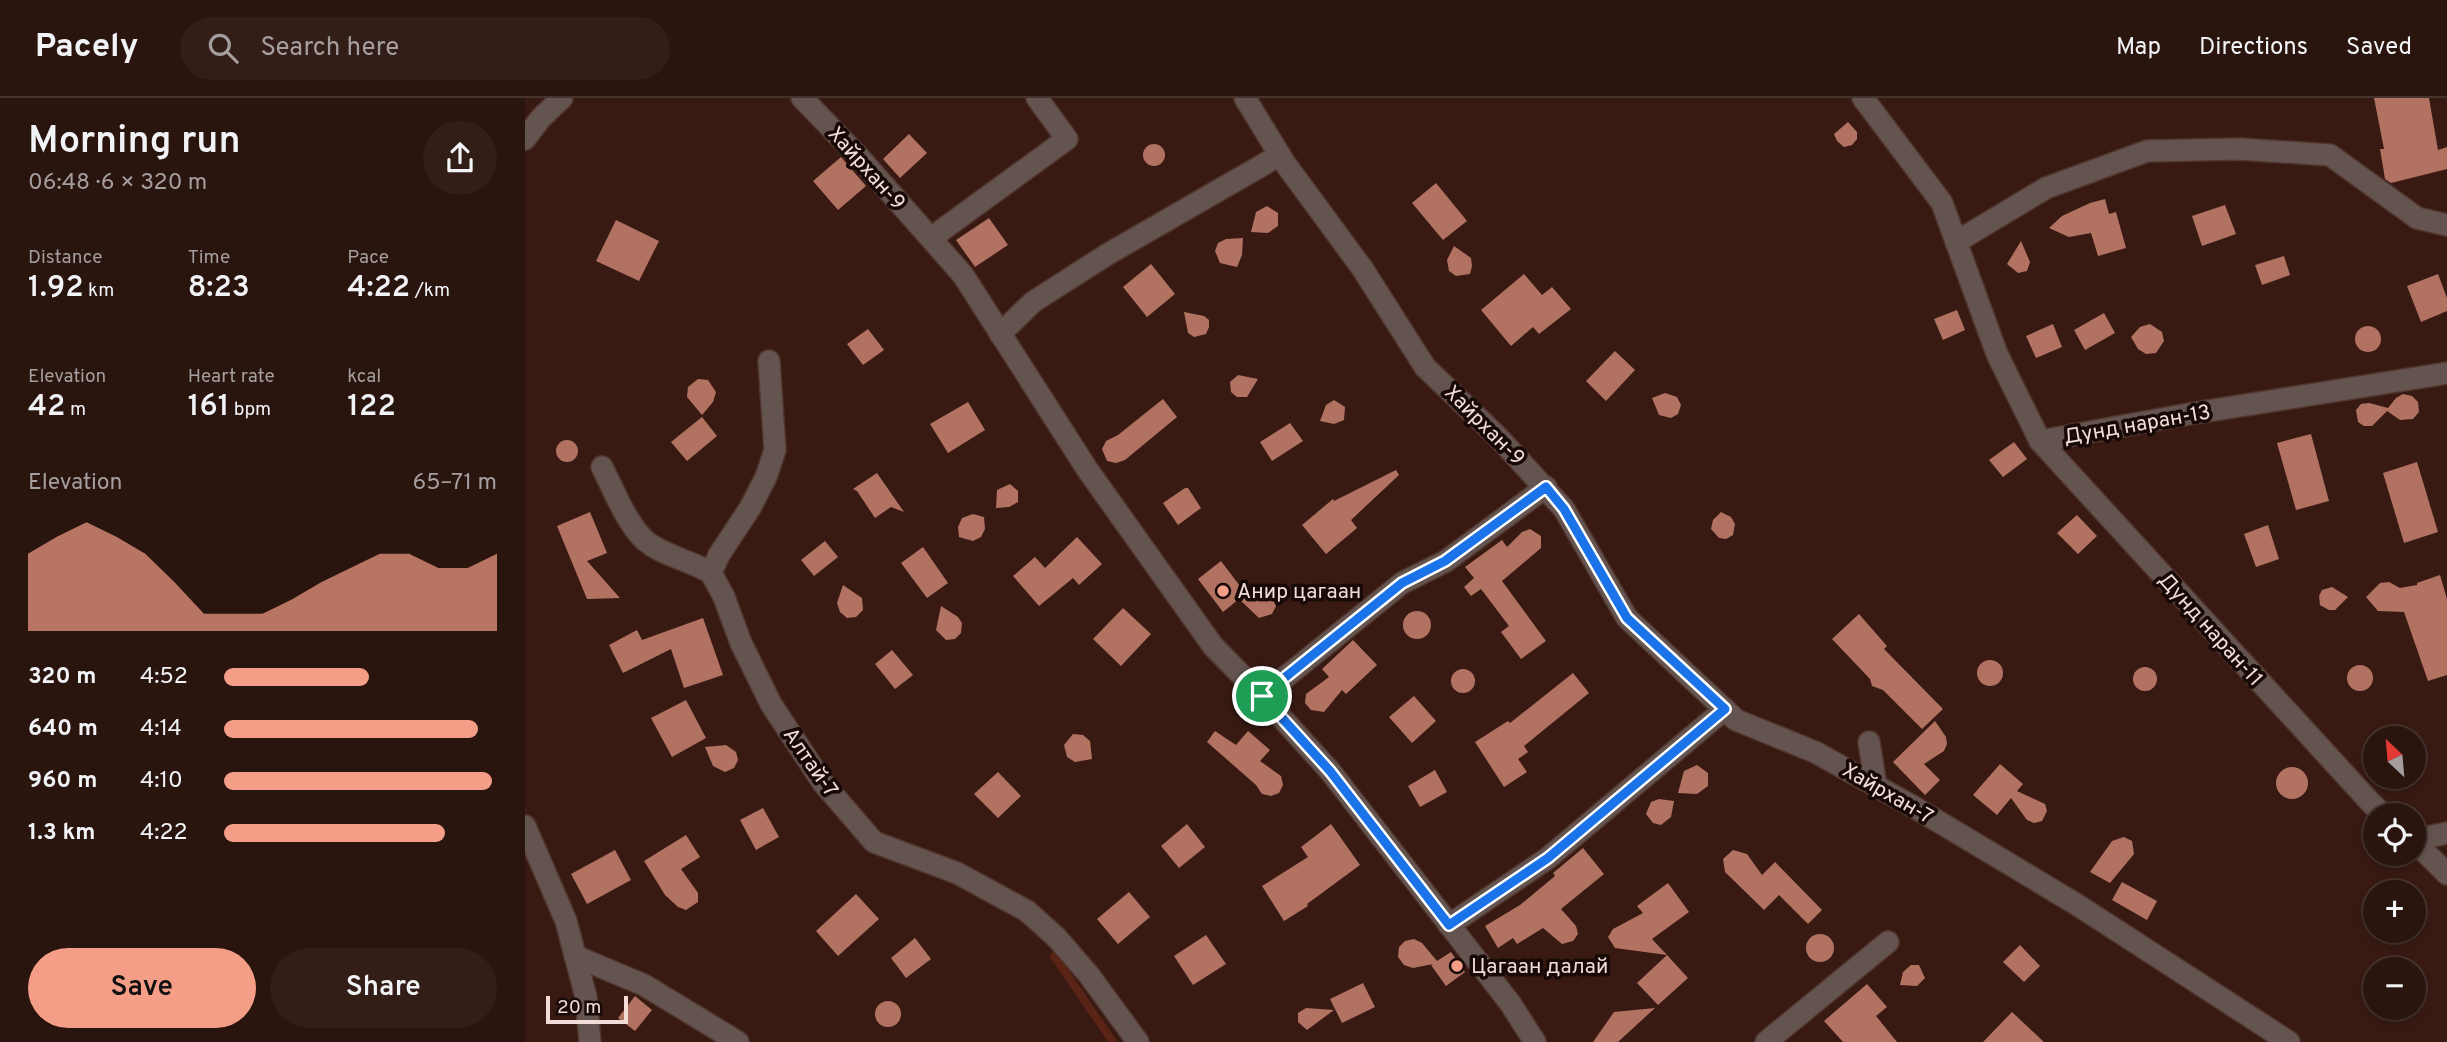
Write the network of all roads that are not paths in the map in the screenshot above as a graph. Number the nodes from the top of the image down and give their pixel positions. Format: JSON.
{"nodes":[{"id":1,"x":562,"y":98,"type":"edge"},
{"id":2,"x":802,"y":98,"type":"edge"},
{"id":3,"x":1037,"y":98,"type":"edge"},
{"id":4,"x":1245,"y":98,"type":"edge"},
{"id":5,"x":1863,"y":98,"type":"edge"},
{"id":6,"x":533,"y":115,"type":"edge"},
{"id":7,"x":525,"y":139,"type":"edge"},
{"id":8,"x":1280,"y":155,"type":"junction"},
{"id":9,"x":2447,"y":225,"type":"edge"},
{"id":10,"x":931,"y":238,"type":"junction"},
{"id":11,"x":1956,"y":242,"type":"junction"},
{"id":12,"x":1000,"y":334,"type":"junction"},
{"id":13,"x":769,"y":361,"type":"dead end"},
{"id":14,"x":2447,"y":373,"type":"edge"},
{"id":15,"x":2040,"y":441,"type":"junction"},
{"id":16,"x":602,"y":467,"type":"dead end"},
{"id":17,"x":1546,"y":487,"type":"junction"},
{"id":18,"x":711,"y":573,"type":"junction"},
{"id":19,"x":1262,"y":696,"type":"junction"},
{"id":20,"x":1725,"y":709,"type":"junction"},
{"id":21,"x":1869,"y":742,"type":"dead end"},
{"id":22,"x":1876,"y":786,"type":"junction"},
{"id":23,"x":2372,"y":803,"type":"edge"},
{"id":24,"x":525,"y":826,"type":"edge"},
{"id":25,"x":2447,"y":833,"type":"edge"},
{"id":26,"x":2426,"y":837,"type":"edge"},
{"id":27,"x":2426,"y":853,"type":"edge"},
{"id":28,"x":2447,"y":874,"type":"edge"},
{"id":29,"x":1449,"y":925,"type":"junction"},
{"id":30,"x":1888,"y":943,"type":"dead end"},
{"id":31,"x":575,"y":956,"type":"junction"},
{"id":32,"x":2285,"y":1040,"type":"edge"},
{"id":33,"x":590,"y":1042,"type":"edge"},
{"id":34,"x":739,"y":1042,"type":"edge"},
{"id":35,"x":1138,"y":1042,"type":"edge"},
{"id":36,"x":1535,"y":1042,"type":"edge"},
{"id":37,"x":1766,"y":1042,"type":"edge"}],
"edges":[{"from":1,"to":6,"type":"street"},
{"from":2,"to":10,"type":"street","name":"Хайрхан-9"},
{"from":3,"to":10,"type":"street"},
{"from":4,"to":8,"type":"street","name":"Хайрхан-9"},
{"from":5,"to":11,"type":"street","name":"Дунд наран-13"},
{"from":6,"to":7,"type":"street"},
{"from":8,"to":12,"type":"street"},
{"from":8,"to":17,"type":"street","name":"Хайрхан-9"},
{"from":9,"to":11,"type":"street"},
{"from":10,"to":12,"type":"street","name":"Хайрхан-9"},
{"from":11,"to":15,"type":"street","name":"Дунд наран-13"},
{"from":12,"to":19,"type":"street","name":"Хайрхан-9"},
{"from":13,"to":18,"type":"street"},
{"from":14,"to":15,"type":"street","name":"Дунд наран-13"},
{"from":15,"to":23,"type":"street","name":"Дунд наран-11"},
{"from":16,"to":18,"type":"street"},
{"from":17,"to":19,"type":"street"},
{"from":17,"to":20,"type":"street","name":"Хайрхан-7"},
{"from":18,"to":35,"type":"street","name":"Алтай-7"},
{"from":19,"to":29,"type":"street","name":"Хайрхан-9"},
{"from":20,"to":22,"type":"street","name":"Хайрхан-7"},
{"from":20,"to":29,"type":"street"},
{"from":21,"to":22,"type":"street"},
{"from":22,"to":32,"type":"street","name":"Хайрхан-7"},
{"from":24,"to":31,"type":"street"},
{"from":25,"to":26,"type":"street"},
{"from":27,"to":28,"type":"street"},
{"from":29,"to":36,"type":"street","name":"Хайрхан-9"},
{"from":30,"to":37,"type":"street"},
{"from":31,"to":33,"type":"street"},
{"from":31,"to":34,"type":"street"}]}
